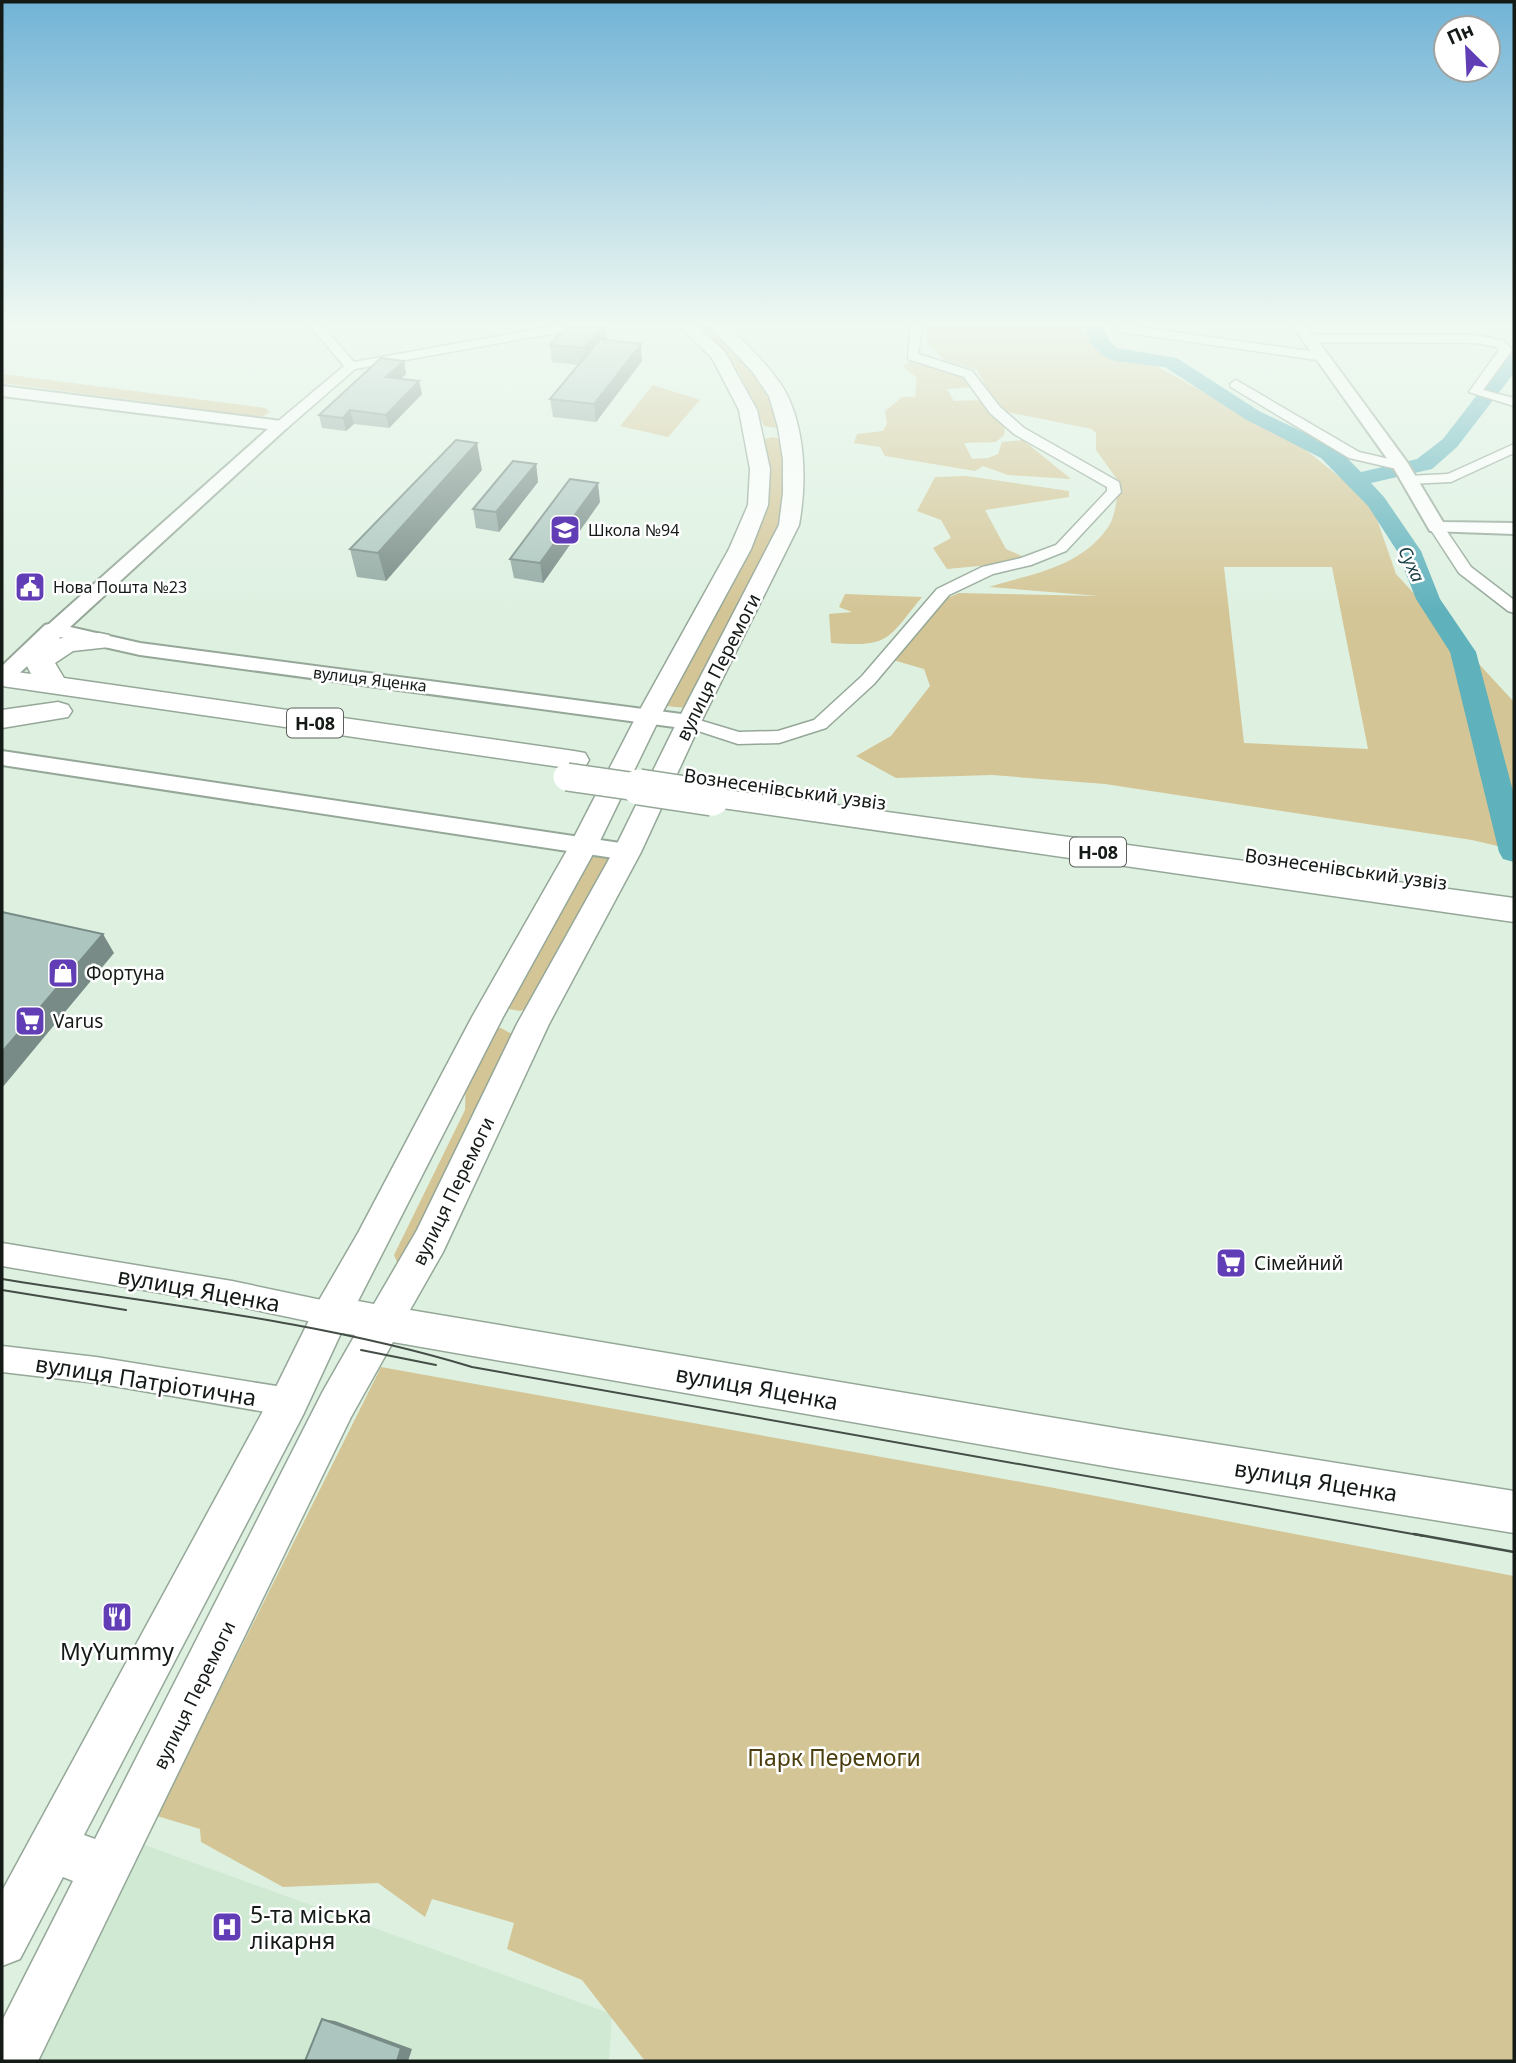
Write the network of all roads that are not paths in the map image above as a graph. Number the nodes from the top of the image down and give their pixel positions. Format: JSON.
{"nodes":[{"id":1,"x":219,"y":418,"type":"edge"},
{"id":2,"x":290,"y":418,"type":"edge"},
{"id":3,"x":750,"y":418,"type":"edge"},
{"id":4,"x":784,"y":418,"type":"edge"},
{"id":5,"x":1004,"y":418,"type":"edge"},
{"id":6,"x":1293,"y":418,"type":"edge"},
{"id":7,"x":1366,"y":418,"type":"edge"},
{"id":8,"x":281,"y":426,"type":"junction"},
{"id":9,"x":787,"y":432,"type":"junction"},
{"id":10,"x":753,"y":433,"type":"junction"},
{"id":11,"x":1514,"y":448,"type":"edge"},
{"id":12,"x":1405,"y":474,"type":"junction"},
{"id":13,"x":1437,"y":527,"type":"junction"},
{"id":14,"x":1514,"y":528,"type":"edge"},
{"id":15,"x":1514,"y":608,"type":"edge"},
{"id":16,"x":49,"y":641,"type":"junction"},
{"id":17,"x":99,"y":641,"type":"joint"},
{"id":18,"x":2,"y":677,"type":"edge"},
{"id":19,"x":57,"y":699,"type":"junction"},
{"id":20,"x":2,"y":701,"type":"edge"},
{"id":21,"x":649,"y":715,"type":"junction"},
{"id":22,"x":2,"y":719,"type":"edge"},
{"id":23,"x":689,"y":722,"type":"junction"},
{"id":24,"x":2,"y":758,"type":"edge"},
{"id":25,"x":584,"y":845,"type":"junction"},
{"id":26,"x":627,"y":852,"type":"junction"},
{"id":27,"x":1499,"y":899,"type":"edge"},
{"id":28,"x":488,"y":1017,"type":"junction"},
{"id":29,"x":533,"y":1024,"type":"junction"},
{"id":30,"x":2,"y":1254,"type":"edge"},
{"id":31,"x":331,"y":1314,"type":"junction"},
{"id":32,"x":385,"y":1323,"type":"junction"},
{"id":33,"x":2,"y":1359,"type":"edge"},
{"id":34,"x":289,"y":1402,"type":"junction"},
{"id":35,"x":1514,"y":1512,"type":"edge"},
{"id":36,"x":51,"y":1847,"type":"junction"},
{"id":37,"x":107,"y":1868,"type":"junction"},
{"id":38,"x":2,"y":1941,"type":"edge"},
{"id":39,"x":10,"y":2061,"type":"edge"}],
"edges":[{"from":1,"to":8,"type":"street"},
{"from":2,"to":8,"type":"street"},
{"from":3,"to":10,"type":"main road","name":"вулиця Перемоги"},
{"from":4,"to":9,"type":"main road","name":"вулиця Перемоги"},
{"from":5,"to":23,"type":"street"},
{"from":6,"to":12,"type":"street"},
{"from":7,"to":12,"type":"street"},
{"from":8,"to":16,"type":"street"},
{"from":9,"to":10,"type":"main road"},
{"from":9,"to":23,"type":"main road","name":"вулиця Перемоги"},
{"from":10,"to":21,"type":"main road","name":"вулиця Перемоги"},
{"from":11,"to":12,"type":"street"},
{"from":12,"to":13,"type":"street"},
{"from":13,"to":14,"type":"street"},
{"from":13,"to":15,"type":"street"},
{"from":16,"to":17,"type":"main road"},
{"from":16,"to":18,"type":"street"},
{"from":16,"to":19,"type":"main road"},
{"from":17,"to":21,"type":"street","name":"вулиця Яценка"},
{"from":18,"to":19,"type":"main road","number":"Н-08"},
{"from":19,"to":20,"type":"main road","number":"Н-08"},
{"from":19,"to":22,"type":"main road"},
{"from":19,"to":27,"type":"main road","name":"Вознесенівський узвіз","number":"Н-08","bridge":true},
{"from":21,"to":23,"type":"street","name":"вулиця Яценка"},
{"from":21,"to":25,"type":"main road","name":"вулиця Перемоги"},
{"from":23,"to":26,"type":"main road","name":"вулиця Перемоги"},
{"from":24,"to":25,"type":"street"},
{"from":25,"to":26,"type":"street"},
{"from":25,"to":28,"type":"main road","name":"вулиця Перемоги"},
{"from":26,"to":29,"type":"main road","name":"вулиця Перемоги"},
{"from":28,"to":29,"type":"main road"},
{"from":28,"to":31,"type":"main road","name":"вулиця Перемоги"},
{"from":29,"to":32,"type":"main road","name":"вулиця Перемоги"},
{"from":30,"to":31,"type":"street","name":"вулиця Яценка"},
{"from":31,"to":32,"type":"main road","name":"вулиця Яценка"},
{"from":31,"to":34,"type":"main road","name":"вулиця Перемоги"},
{"from":32,"to":35,"type":"main road","name":"вулиця Яценка"},
{"from":32,"to":37,"type":"main road","name":"вулиця Перемоги"},
{"from":33,"to":34,"type":"street","name":"вулиця Патріотична"},
{"from":34,"to":36,"type":"main road","name":"вулиця Перемоги"},
{"from":36,"to":37,"type":"main road"},
{"from":36,"to":38,"type":"main road","name":"вулиця Перемоги"},
{"from":37,"to":39,"type":"main road","name":"вулиця Перемоги"}]}
